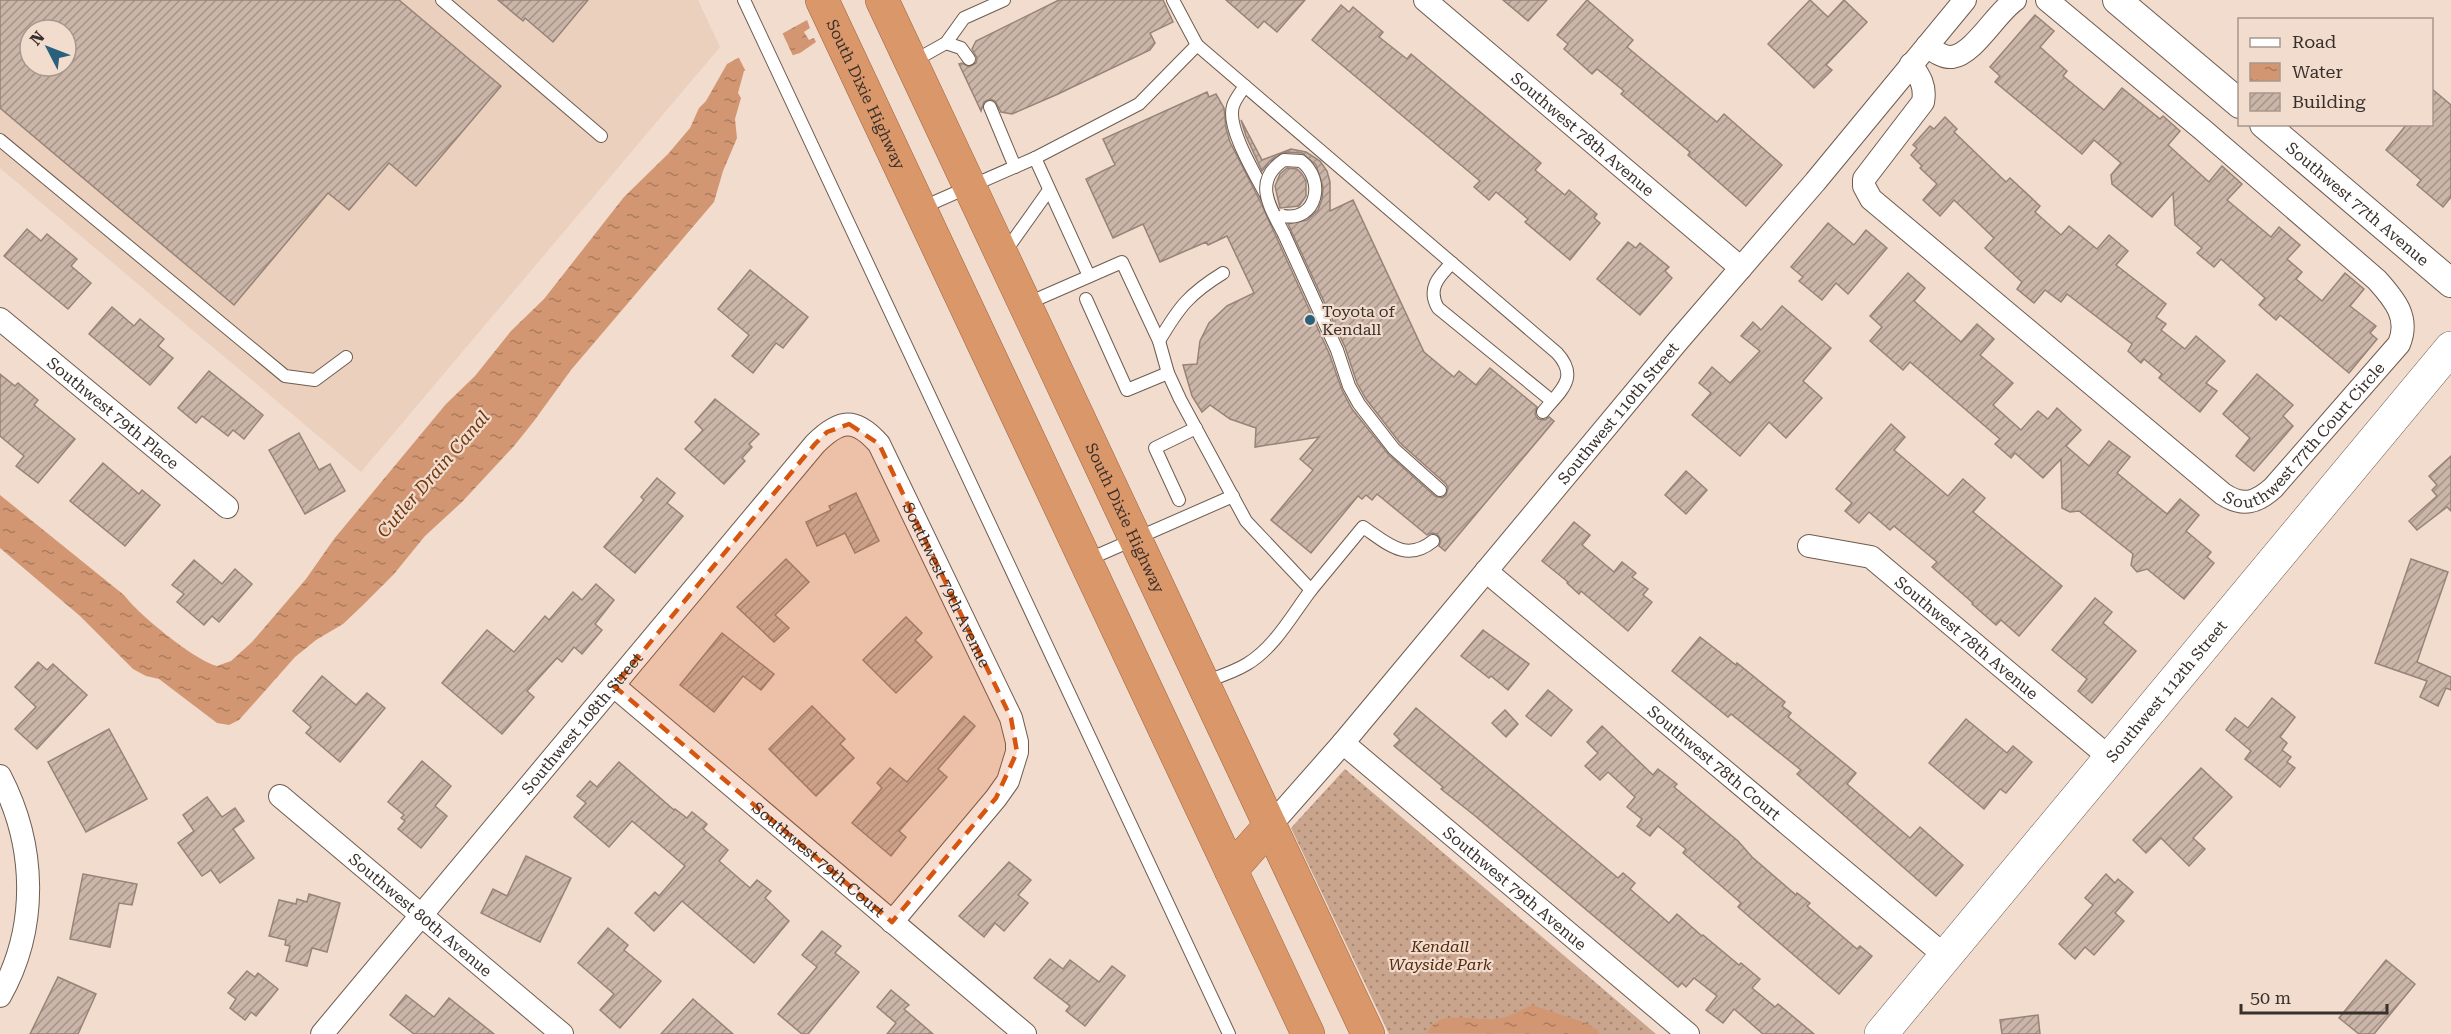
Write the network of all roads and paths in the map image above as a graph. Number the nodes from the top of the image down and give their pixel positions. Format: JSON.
{"nodes":[{"id":1,"x":744,"y":0,"type":"edge"},
{"id":2,"x":822,"y":0,"type":"edge"},
{"id":3,"x":882,"y":0,"type":"edge"},
{"id":4,"x":1004,"y":0,"type":"edge"},
{"id":5,"x":1173,"y":0,"type":"edge"},
{"id":6,"x":1425,"y":0,"type":"edge"},
{"id":7,"x":1965,"y":0,"type":"edge"},
{"id":8,"x":2014,"y":0,"type":"edge"},
{"id":9,"x":2047,"y":0,"type":"edge"},
{"id":10,"x":2117,"y":0,"type":"edge"},
{"id":11,"x":450,"y":2,"type":"edge"},
{"id":12,"x":946,"y":43,"type":"junction"},
{"id":13,"x":1197,"y":45,"type":"junction"},
{"id":14,"x":1927,"y":46,"type":"junction"},
{"id":15,"x":969,"y":59,"type":"dead end"},
{"id":16,"x":912,"y":62,"type":"junction"},
{"id":17,"x":1911,"y":64,"type":"junction"},
{"id":18,"x":1245,"y":86,"type":"junction"},
{"id":19,"x":2238,"y":102,"type":"edge"},
{"id":20,"x":990,"y":107,"type":"dead end"},
{"id":21,"x":1868,"y":117,"type":"junction"},
{"id":22,"x":2266,"y":126,"type":"edge"},
{"id":23,"x":601,"y":136,"type":"dead end"},
{"id":24,"x":0,"y":140,"type":"edge"},
{"id":25,"x":1890,"y":146,"type":"junction"},
{"id":26,"x":1035,"y":158,"type":"junction"},
{"id":27,"x":1015,"y":167,"type":"junction"},
{"id":28,"x":970,"y":186,"type":"junction"},
{"id":29,"x":1049,"y":190,"type":"junction"},
{"id":30,"x":920,"y":208,"type":"junction"},
{"id":31,"x":1002,"y":256,"type":"junction"},
{"id":32,"x":1452,"y":263,"type":"junction"},
{"id":33,"x":1741,"y":268,"type":"junction"},
{"id":34,"x":1223,"y":273,"type":"dead end"},
{"id":35,"x":1089,"y":276,"type":"junction"},
{"id":36,"x":2451,"y":283,"type":"edge"},
{"id":37,"x":1086,"y":299,"type":"dead end"},
{"id":38,"x":1025,"y":304,"type":"junction"},
{"id":39,"x":0,"y":319,"type":"edge"},
{"id":40,"x":1159,"y":341,"type":"junction"},
{"id":41,"x":2451,"y":348,"type":"edge"},
{"id":42,"x":346,"y":357,"type":"dead end"},
{"id":43,"x":1168,"y":373,"type":"junction"},
{"id":44,"x":1552,"y":401,"type":"junction"},
{"id":45,"x":1543,"y":412,"type":"dead end"},
{"id":46,"x":849,"y":424,"type":"joint"},
{"id":47,"x":1196,"y":428,"type":"junction"},
{"id":48,"x":1440,"y":490,"type":"dead end"},
{"id":49,"x":1233,"y":495,"type":"junction"},
{"id":50,"x":1179,"y":500,"type":"dead end"},
{"id":51,"x":227,"y":507,"type":"dead end"},
{"id":52,"x":1136,"y":540,"type":"junction"},
{"id":53,"x":1434,"y":541,"type":"dead end"},
{"id":54,"x":1809,"y":546,"type":"dead end"},
{"id":55,"x":1086,"y":560,"type":"junction"},
{"id":56,"x":1486,"y":571,"type":"junction"},
{"id":57,"x":1311,"y":590,"type":"junction"},
{"id":58,"x":1203,"y":683,"type":"junction"},
{"id":59,"x":614,"y":686,"type":"junction"},
{"id":60,"x":1343,"y":743,"type":"junction"},
{"id":61,"x":2110,"y":758,"type":"junction"},
{"id":62,"x":0,"y":776,"type":"edge"},
{"id":63,"x":280,"y":796,"type":"dead end"},
{"id":64,"x":1270,"y":826,"type":"junction"},
{"id":65,"x":1231,"y":870,"type":"junction"},
{"id":66,"x":422,"y":916,"type":"junction"},
{"id":67,"x":892,"y":922,"type":"junction"},
{"id":68,"x":1944,"y":955,"type":"junction"},
{"id":69,"x":0,"y":996,"type":"edge"},
{"id":70,"x":322,"y":1034,"type":"edge"},
{"id":71,"x":562,"y":1034,"type":"edge"},
{"id":72,"x":1024,"y":1034,"type":"edge"},
{"id":73,"x":1229,"y":1034,"type":"edge"},
{"id":74,"x":1308,"y":1034,"type":"edge"},
{"id":75,"x":1368,"y":1034,"type":"edge"},
{"id":76,"x":1688,"y":1034,"type":"edge"},
{"id":77,"x":1881,"y":1034,"type":"edge"}],
"edges":[{"from":1,"to":73,"type":"lane"},
{"from":2,"to":30,"type":"highway","name":"South Dixie Highway"},
{"from":3,"to":16,"type":"highway","name":"South Dixie Highway"},
{"from":4,"to":12,"type":"lane"},
{"from":5,"to":13,"type":"lane"},
{"from":6,"to":33,"type":"street","name":"Southwest 78th Avenue"},
{"from":7,"to":14,"type":"street","name":"Southwest 110th Street"},
{"from":8,"to":14,"type":"street"},
{"from":9,"to":25,"type":"street","name":"Southwest 77th Court Circle"},
{"from":10,"to":19,"type":"street"},
{"from":11,"to":23,"type":"lane"},
{"from":12,"to":15,"type":"lane"},
{"from":12,"to":16,"type":"lane"},
{"from":13,"to":18,"type":"lane"},
{"from":13,"to":26,"type":"lane"},
{"from":14,"to":17,"type":"street","name":"Southwest 110th Street"},
{"from":16,"to":28,"type":"highway","name":"South Dixie Highway"},
{"from":17,"to":21,"type":"street","name":"Southwest 110th Street"},
{"from":17,"to":25,"type":"street"},
{"from":18,"to":32,"type":"lane"},
{"from":18,"to":48,"type":"lane","bridge":true},
{"from":20,"to":27,"type":"lane"},
{"from":21,"to":25,"type":"street"},
{"from":21,"to":33,"type":"street","name":"Southwest 110th Street"},
{"from":22,"to":36,"type":"street","name":"Southwest 77th Avenue"},
{"from":24,"to":42,"type":"lane"},
{"from":26,"to":27,"type":"lane"},
{"from":26,"to":29,"type":"lane"},
{"from":27,"to":28,"type":"lane"},
{"from":28,"to":30,"type":"lane"},
{"from":28,"to":31,"type":"highway","name":"South Dixie Highway"},
{"from":29,"to":31,"type":"lane"},
{"from":29,"to":35,"type":"lane"},
{"from":30,"to":55,"type":"highway","name":"South Dixie Highway"},
{"from":31,"to":38,"type":"highway","name":"South Dixie Highway"},
{"from":32,"to":44,"type":"lane"},
{"from":32,"to":44,"type":"lane"},
{"from":33,"to":56,"type":"street","name":"Southwest 110th Street"},
{"from":34,"to":40,"type":"lane"},
{"from":35,"to":38,"type":"lane"},
{"from":35,"to":40,"type":"lane"},
{"from":37,"to":43,"type":"lane"},
{"from":38,"to":52,"type":"highway","name":"South Dixie Highway"},
{"from":39,"to":51,"type":"street","name":"Southwest 79th Place"},
{"from":40,"to":43,"type":"lane"},
{"from":41,"to":61,"type":"main road","name":"Southwest 112th Street"},
{"from":43,"to":47,"type":"lane"},
{"from":44,"to":45,"type":"lane"},
{"from":46,"to":59,"type":"street","name":"Southwest 108th Street"},
{"from":46,"to":67,"type":"street","name":"Southwest 79th Avenue"},
{"from":47,"to":49,"type":"lane"},
{"from":47,"to":50,"type":"lane"},
{"from":49,"to":52,"type":"lane"},
{"from":49,"to":57,"type":"lane"},
{"from":52,"to":55,"type":"lane"},
{"from":52,"to":58,"type":"highway","name":"South Dixie Highway"},
{"from":53,"to":57,"type":"lane"},
{"from":54,"to":61,"type":"street","name":"Southwest 78th Avenue"},
{"from":55,"to":65,"type":"highway","name":"South Dixie Highway"},
{"from":56,"to":60,"type":"street","name":"Southwest 110th Street"},
{"from":56,"to":68,"type":"street","name":"Southwest 78th Court"},
{"from":57,"to":58,"type":"lane"},
{"from":58,"to":64,"type":"highway","name":"South Dixie Highway"},
{"from":59,"to":66,"type":"street","name":"Southwest 108th Street"},
{"from":59,"to":67,"type":"street","name":"Southwest 79th Court"},
{"from":60,"to":64,"type":"street","name":"Southwest 110th Street"},
{"from":60,"to":76,"type":"street","name":"Southwest 79th Avenue"},
{"from":61,"to":68,"type":"main road","name":"Southwest 112th Street"},
{"from":62,"to":69,"type":"street"},
{"from":63,"to":66,"type":"street","name":"Southwest 80th Avenue"},
{"from":64,"to":65,"type":"highway"},
{"from":64,"to":75,"type":"highway","name":"South Dixie Highway"},
{"from":65,"to":74,"type":"highway","name":"South Dixie Highway"},
{"from":66,"to":70,"type":"street","name":"Southwest 108th Street"},
{"from":66,"to":71,"type":"street","name":"Southwest 80th Avenue"},
{"from":67,"to":72,"type":"street","name":"Southwest 79th Court"},
{"from":68,"to":77,"type":"main road","name":"Southwest 112th Street"}]}
